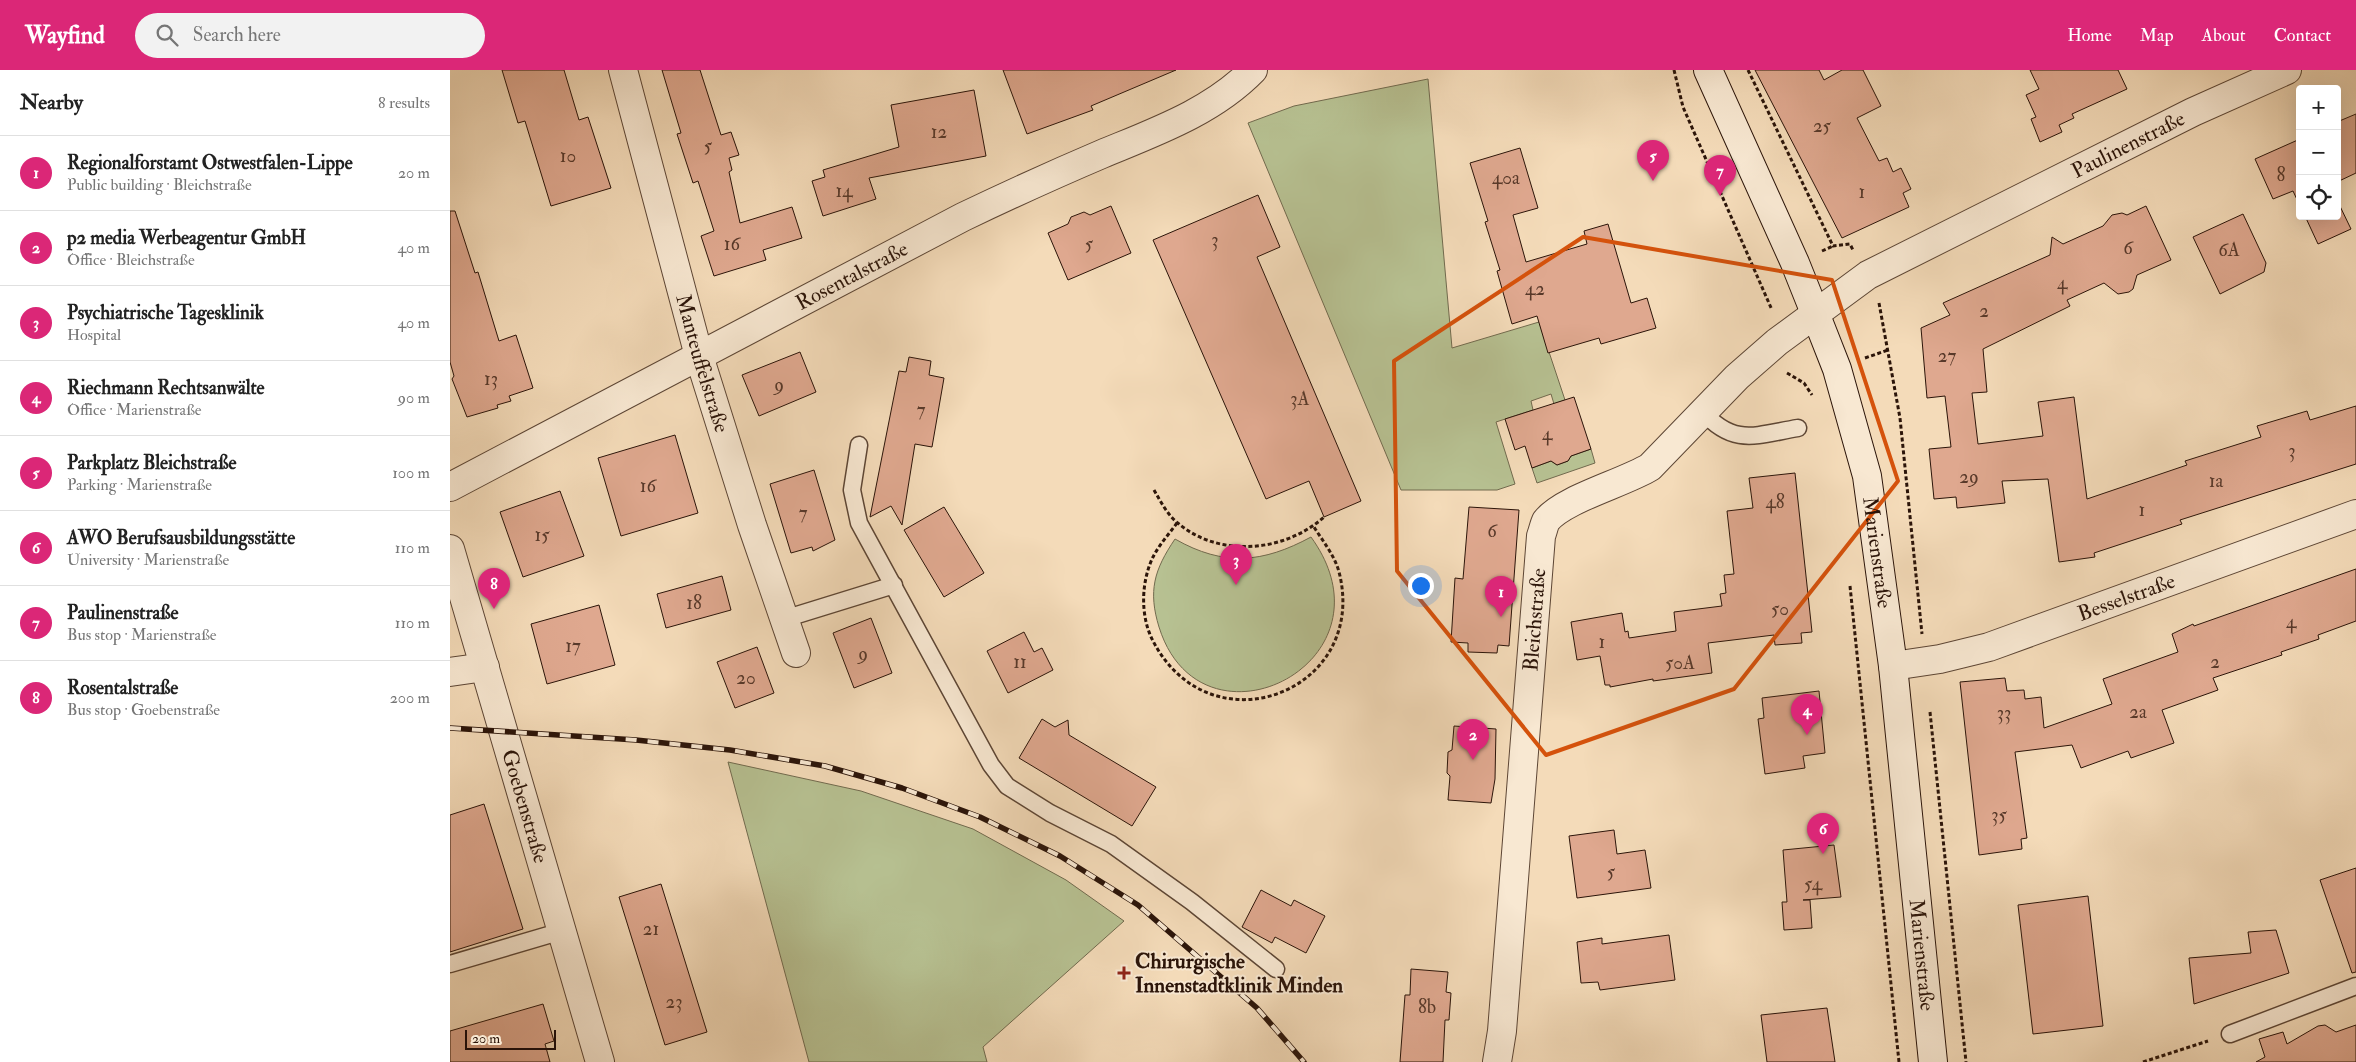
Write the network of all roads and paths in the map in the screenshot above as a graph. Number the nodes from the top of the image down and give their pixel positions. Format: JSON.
{"nodes":[{"id":1,"x":623,"y":70,"type":"edge"},
{"id":2,"x":1253,"y":70,"type":"edge"},
{"id":3,"x":1674,"y":70,"type":"edge"},
{"id":4,"x":1708,"y":70,"type":"edge"},
{"id":5,"x":2287,"y":70,"type":"edge"},
{"id":6,"x":1816,"y":313,"type":"junction"},
{"id":7,"x":1777,"y":342,"type":"junction"},
{"id":8,"x":698,"y":356,"type":"junction"},
{"id":9,"x":1815,"y":399,"type":"dead end"},
{"id":10,"x":1702,"y":411,"type":"junction"},
{"id":11,"x":1798,"y":428,"type":"dead end"},
{"id":12,"x":859,"y":445,"type":"dead end"},
{"id":13,"x":450,"y":487,"type":"edge"},
{"id":14,"x":1154,"y":490,"type":"dead end"},
{"id":15,"x":2356,"y":514,"type":"edge"},
{"id":16,"x":1324,"y":518,"type":"dead end"},
{"id":17,"x":1177,"y":523,"type":"junction"},
{"id":18,"x":1314,"y":526,"type":"junction"},
{"id":19,"x":450,"y":549,"type":"edge"},
{"id":20,"x":1849,"y":579,"type":"dead end"},
{"id":21,"x":894,"y":585,"type":"junction"},
{"id":22,"x":784,"y":620,"type":"junction"},
{"id":23,"x":796,"y":653,"type":"dead end"},
{"id":24,"x":1893,"y":666,"type":"junction"},
{"id":25,"x":485,"y":667,"type":"junction"},
{"id":26,"x":450,"y":672,"type":"edge"},
{"id":27,"x":562,"y":931,"type":"junction"},
{"id":28,"x":450,"y":964,"type":"edge"},
{"id":29,"x":1276,"y":970,"type":"dead end"},
{"id":30,"x":2356,"y":986,"type":"edge"},
{"id":31,"x":2230,"y":1034,"type":"joint"},
{"id":32,"x":600,"y":1062,"type":"edge"},
{"id":33,"x":1497,"y":1062,"type":"edge"},
{"id":34,"x":1899,"y":1062,"type":"edge"},
{"id":35,"x":1933,"y":1062,"type":"edge"},
{"id":36,"x":2143,"y":1062,"type":"edge"}],
"edges":[{"from":1,"to":8,"type":"street","name":"Manteuffelstraße"},
{"from":2,"to":8,"type":"street","name":"Rosentalstraße"},
{"from":3,"to":7,"type":"path"},
{"from":4,"to":6,"type":"street","name":"Marienstraße"},
{"from":5,"to":6,"type":"street","name":"Paulinenstraße"},
{"from":6,"to":7,"type":"street","name":"Bleichstraße"},
{"from":6,"to":24,"type":"street","name":"Marienstraße"},
{"from":7,"to":9,"type":"path"},
{"from":7,"to":10,"type":"street","name":"Bleichstraße"},
{"from":8,"to":13,"type":"street","name":"Rosentalstraße"},
{"from":8,"to":22,"type":"street","name":"Manteuffelstraße"},
{"from":10,"to":11,"type":"lane"},
{"from":10,"to":33,"type":"street","name":"Bleichstraße"},
{"from":12,"to":21,"type":"lane"},
{"from":14,"to":17,"type":"path"},
{"from":15,"to":24,"type":"street","name":"Besselstraße"},
{"from":16,"to":18,"type":"path"},
{"from":17,"to":18,"type":"path"},
{"from":17,"to":18,"type":"path"},
{"from":19,"to":25,"type":"street","name":"Goebenstraße"},
{"from":20,"to":34,"type":"path"},
{"from":21,"to":22,"type":"lane"},
{"from":21,"to":29,"type":"lane"},
{"from":22,"to":23,"type":"street","name":"Manteuffelstraße"},
{"from":24,"to":35,"type":"street","name":"Marienstraße"},
{"from":25,"to":26,"type":"street"},
{"from":25,"to":27,"type":"street","name":"Goebenstraße"},
{"from":27,"to":28,"type":"lane"},
{"from":27,"to":32,"type":"street","name":"Goebenstraße"},
{"from":30,"to":31,"type":"lane"},
{"from":31,"to":36,"type":"path"}]}
